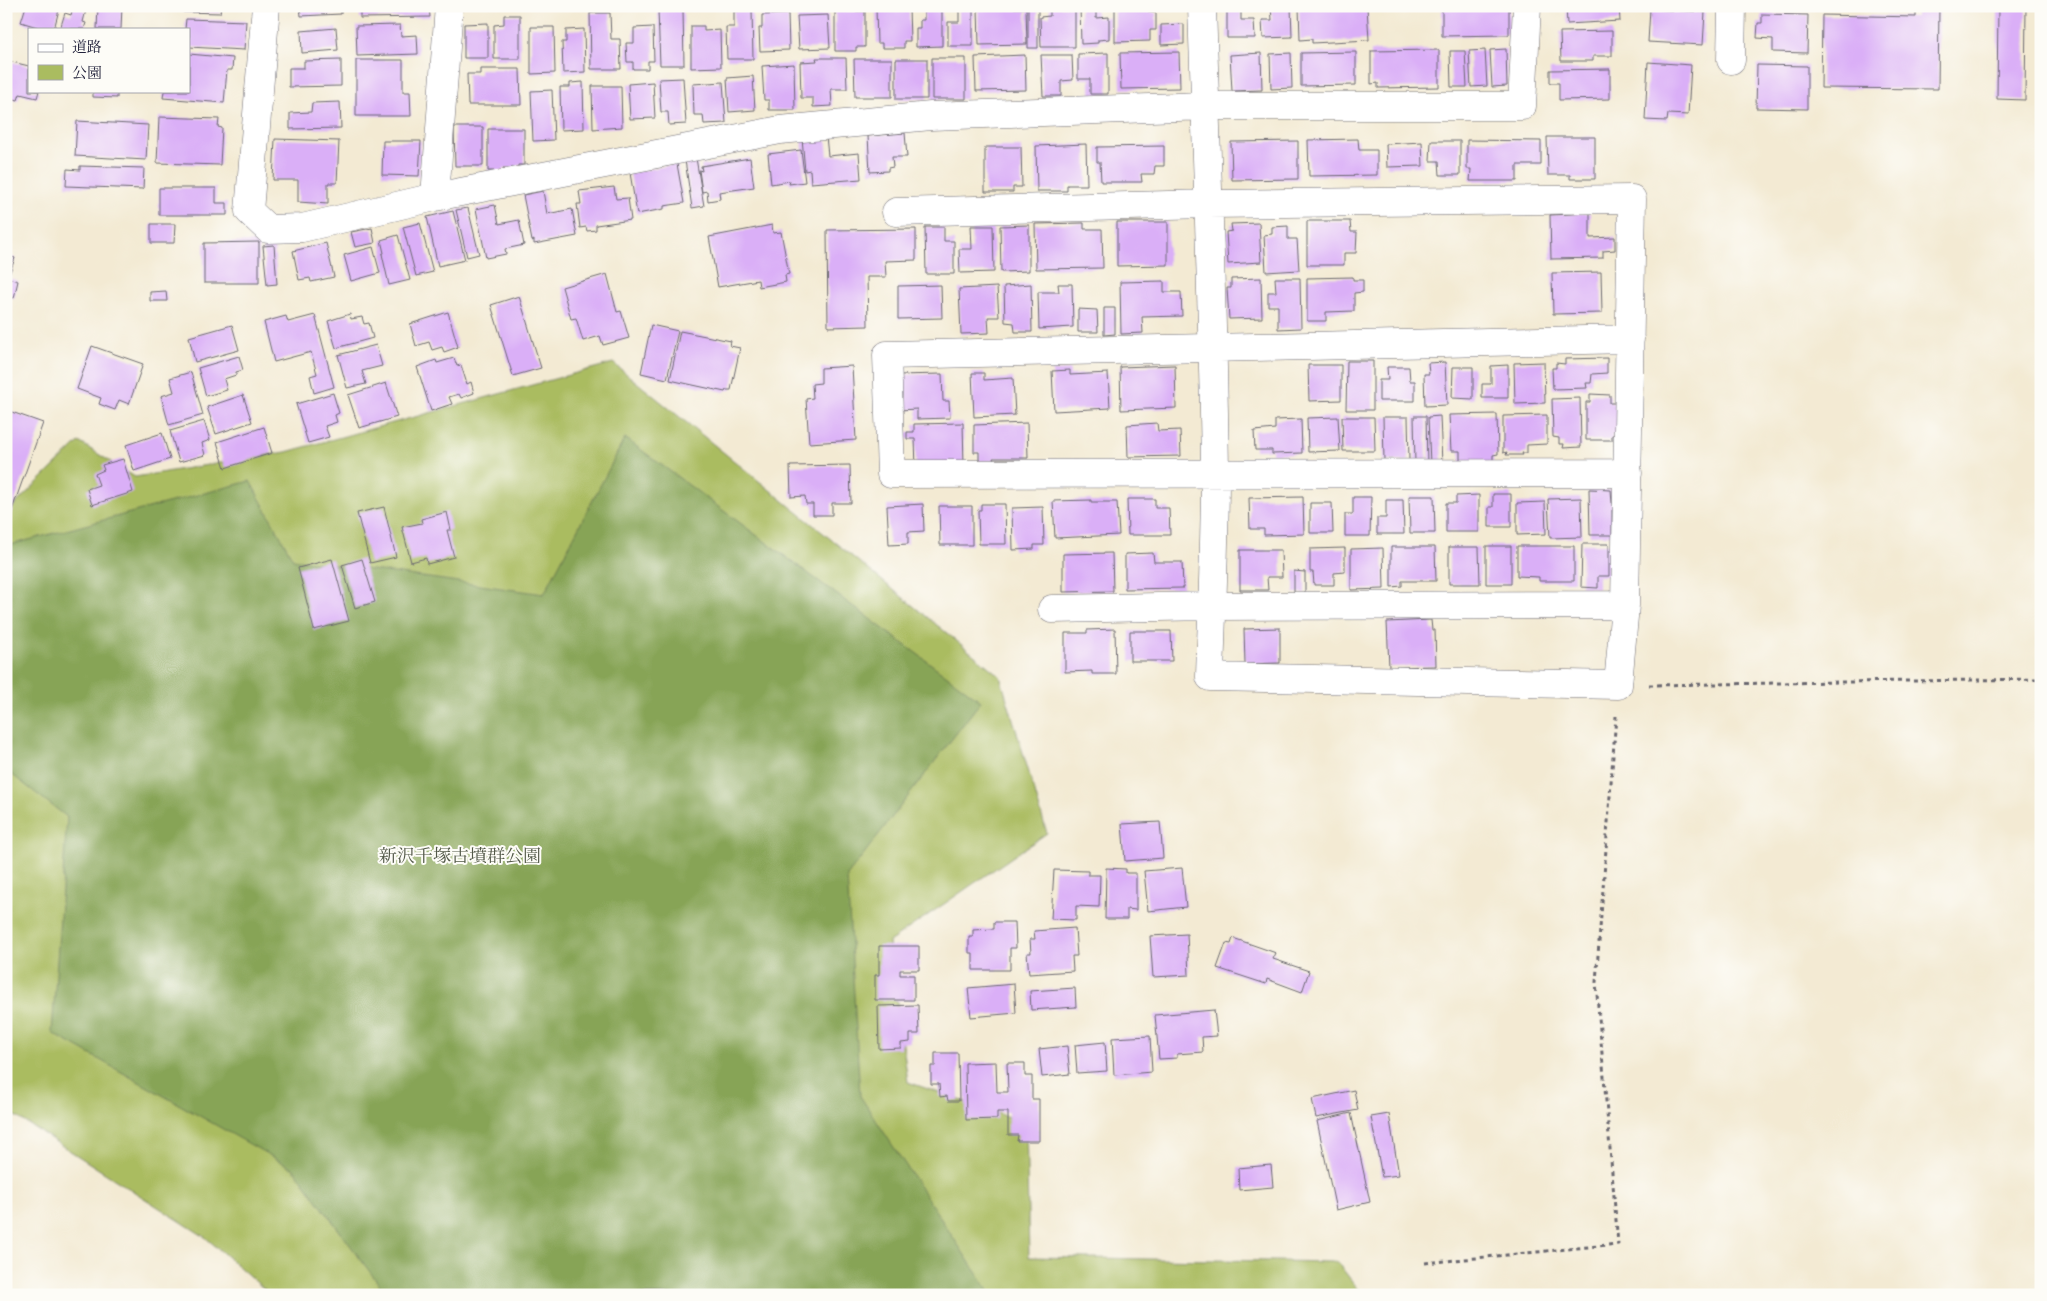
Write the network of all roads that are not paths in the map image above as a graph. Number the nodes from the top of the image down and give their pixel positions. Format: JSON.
{"nodes":[{"id":1,"x":266,"y":6,"type":"edge"},
{"id":2,"x":449,"y":6,"type":"edge"},
{"id":3,"x":1202,"y":6,"type":"edge"},
{"id":4,"x":1527,"y":6,"type":"edge"},
{"id":5,"x":1732,"y":6,"type":"edge"},
{"id":6,"x":1731,"y":60,"type":"dead end"},
{"id":7,"x":1205,"y":106,"type":"junction"},
{"id":8,"x":436,"y":197,"type":"junction"},
{"id":9,"x":1208,"y":204,"type":"junction"},
{"id":10,"x":896,"y":212,"type":"dead end"},
{"id":11,"x":1630,"y":339,"type":"junction"},
{"id":12,"x":1211,"y":348,"type":"junction"},
{"id":13,"x":1215,"y":473,"type":"junction"},
{"id":14,"x":1628,"y":473,"type":"junction"},
{"id":15,"x":1625,"y":605,"type":"junction"},
{"id":16,"x":1212,"y":606,"type":"junction"},
{"id":17,"x":1052,"y":609,"type":"dead end"}],
"edges":[{"from":1,"to":8,"type":"street"},
{"from":2,"to":8,"type":"street"},
{"from":3,"to":7,"type":"street"},
{"from":4,"to":7,"type":"street"},
{"from":5,"to":6,"type":"street"},
{"from":7,"to":8,"type":"street"},
{"from":7,"to":9,"type":"street"},
{"from":9,"to":10,"type":"street"},
{"from":9,"to":11,"type":"street"},
{"from":9,"to":12,"type":"street"},
{"from":11,"to":12,"type":"street"},
{"from":11,"to":14,"type":"street"},
{"from":12,"to":13,"type":"street"},
{"from":12,"to":13,"type":"street"},
{"from":13,"to":14,"type":"street"},
{"from":13,"to":16,"type":"street"},
{"from":14,"to":15,"type":"street"},
{"from":15,"to":16,"type":"street"},
{"from":15,"to":16,"type":"street"},
{"from":16,"to":17,"type":"street"}]}
